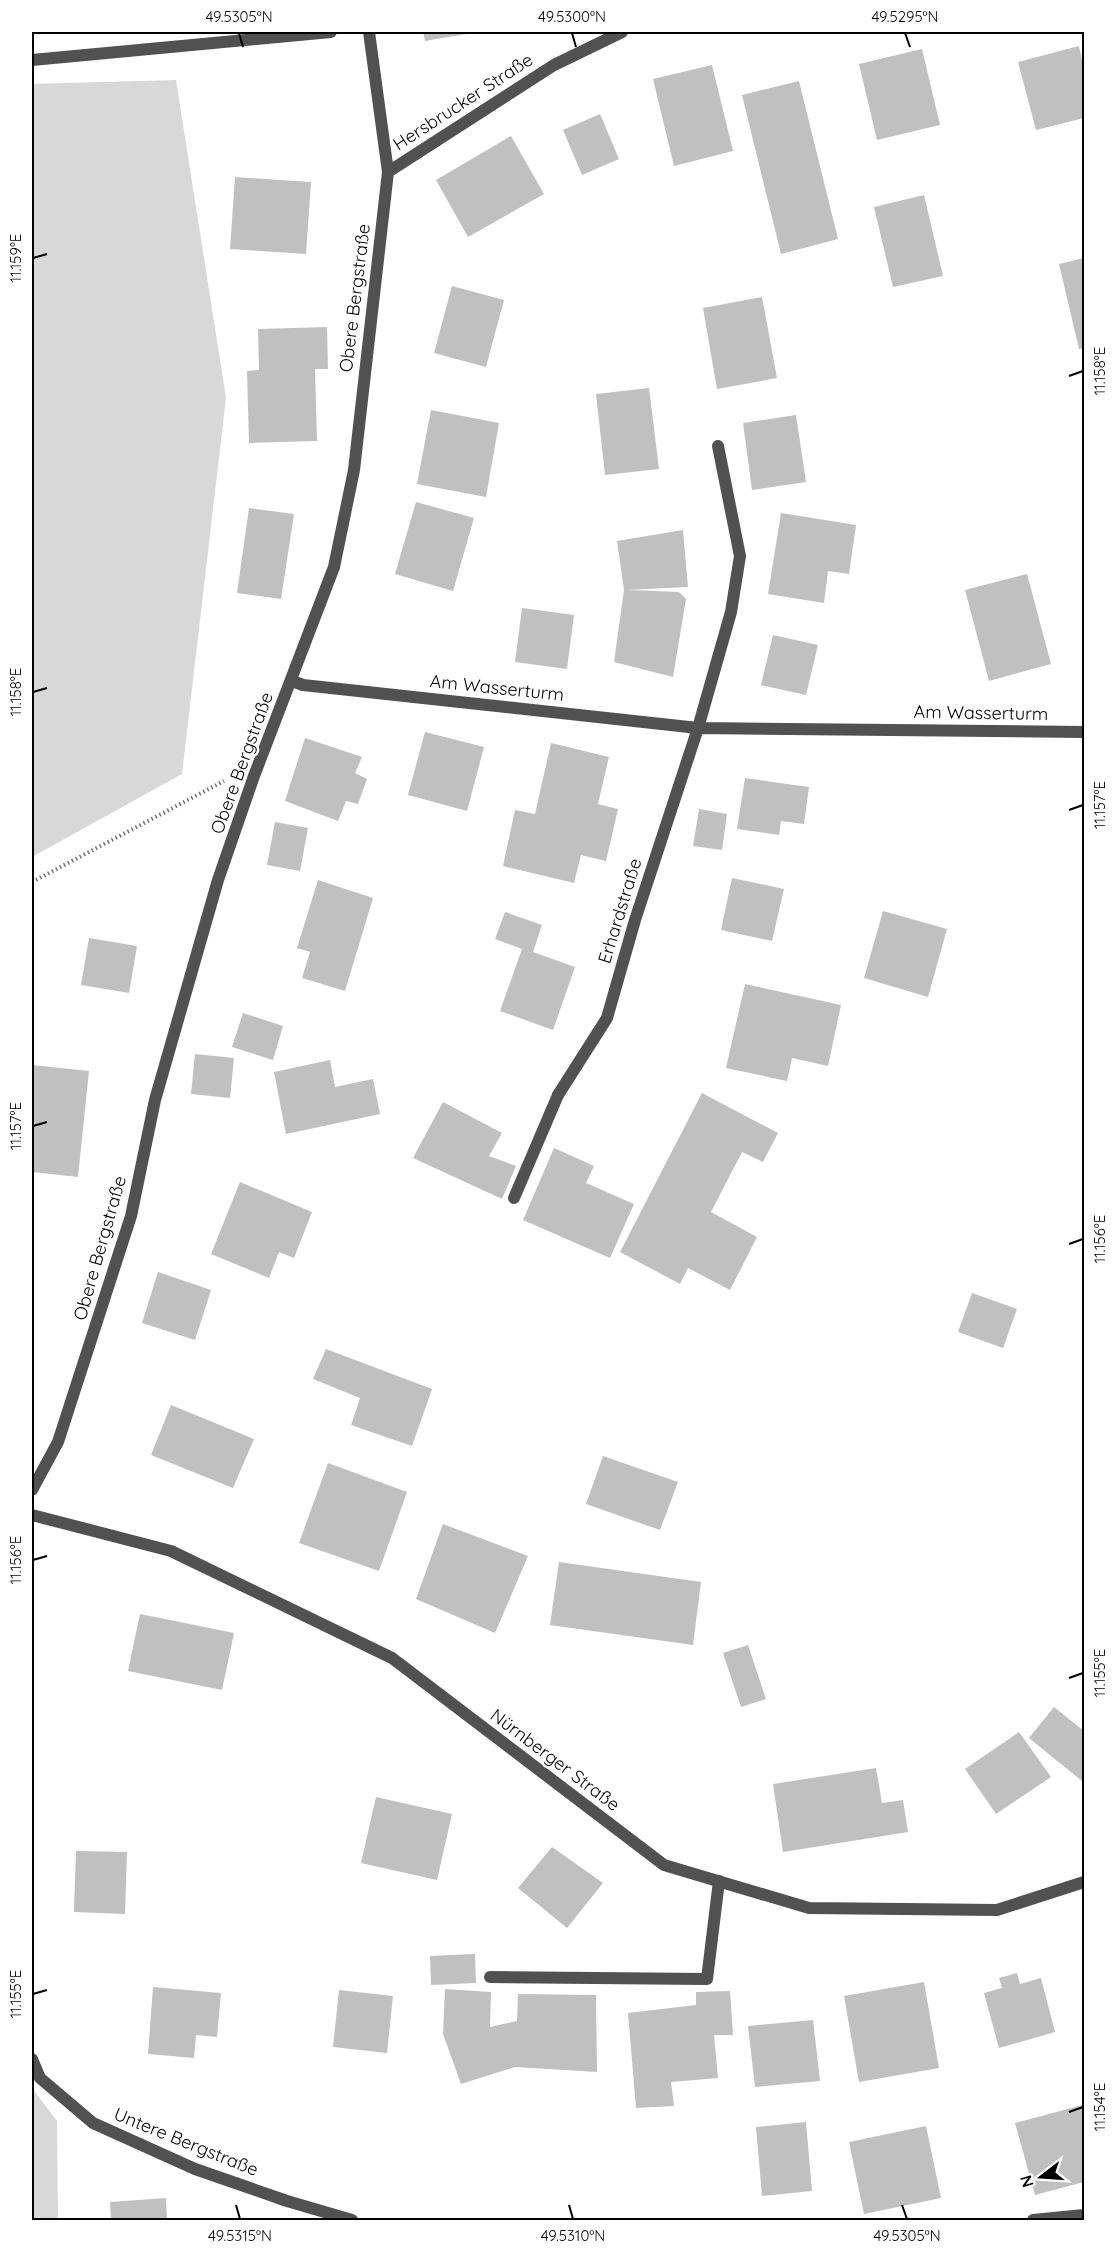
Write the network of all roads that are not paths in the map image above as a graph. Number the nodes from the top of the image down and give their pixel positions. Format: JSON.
{"nodes":[{"id":1,"x":331,"y":32,"type":"edge"},
{"id":2,"x":369,"y":32,"type":"edge"},
{"id":3,"x":622,"y":32,"type":"edge"},
{"id":4,"x":32,"y":60,"type":"edge"},
{"id":5,"x":388,"y":172,"type":"junction"},
{"id":6,"x":718,"y":446,"type":"dead end"},
{"id":7,"x":292,"y":681,"type":"junction"},
{"id":8,"x":698,"y":728,"type":"junction"},
{"id":9,"x":1084,"y":732,"type":"edge"},
{"id":10,"x":514,"y":1198,"type":"dead end"},
{"id":11,"x":32,"y":1490,"type":"edge"},
{"id":12,"x":32,"y":1515,"type":"edge"},
{"id":13,"x":719,"y":1881,"type":"junction"},
{"id":14,"x":1084,"y":1882,"type":"edge"},
{"id":15,"x":490,"y":1977,"type":"dead end"},
{"id":16,"x":32,"y":2059,"type":"edge"},
{"id":17,"x":1084,"y":2215,"type":"edge"},
{"id":18,"x":352,"y":2220,"type":"edge"},
{"id":19,"x":1033,"y":2220,"type":"edge"}],
"edges":[{"from":1,"to":4,"type":"street"},
{"from":2,"to":5,"type":"street","name":"Obere Bergstraße"},
{"from":3,"to":5,"type":"street","name":"Hersbrucker Straße"},
{"from":5,"to":7,"type":"street","name":"Obere Bergstraße"},
{"from":6,"to":8,"type":"street"},
{"from":7,"to":8,"type":"street","name":"Am Wasserturm"},
{"from":7,"to":11,"type":"street","name":"Obere Bergstraße"},
{"from":8,"to":9,"type":"street","name":"Am Wasserturm"},
{"from":8,"to":10,"type":"street","name":"Erhardstraße"},
{"from":12,"to":13,"type":"street","name":"Nürnberger Straße"},
{"from":13,"to":14,"type":"street","name":"Nürnberger Straße"},
{"from":13,"to":15,"type":"street"},
{"from":16,"to":18,"type":"street","name":"Untere Bergstraße"},
{"from":17,"to":19,"type":"street"}]}
